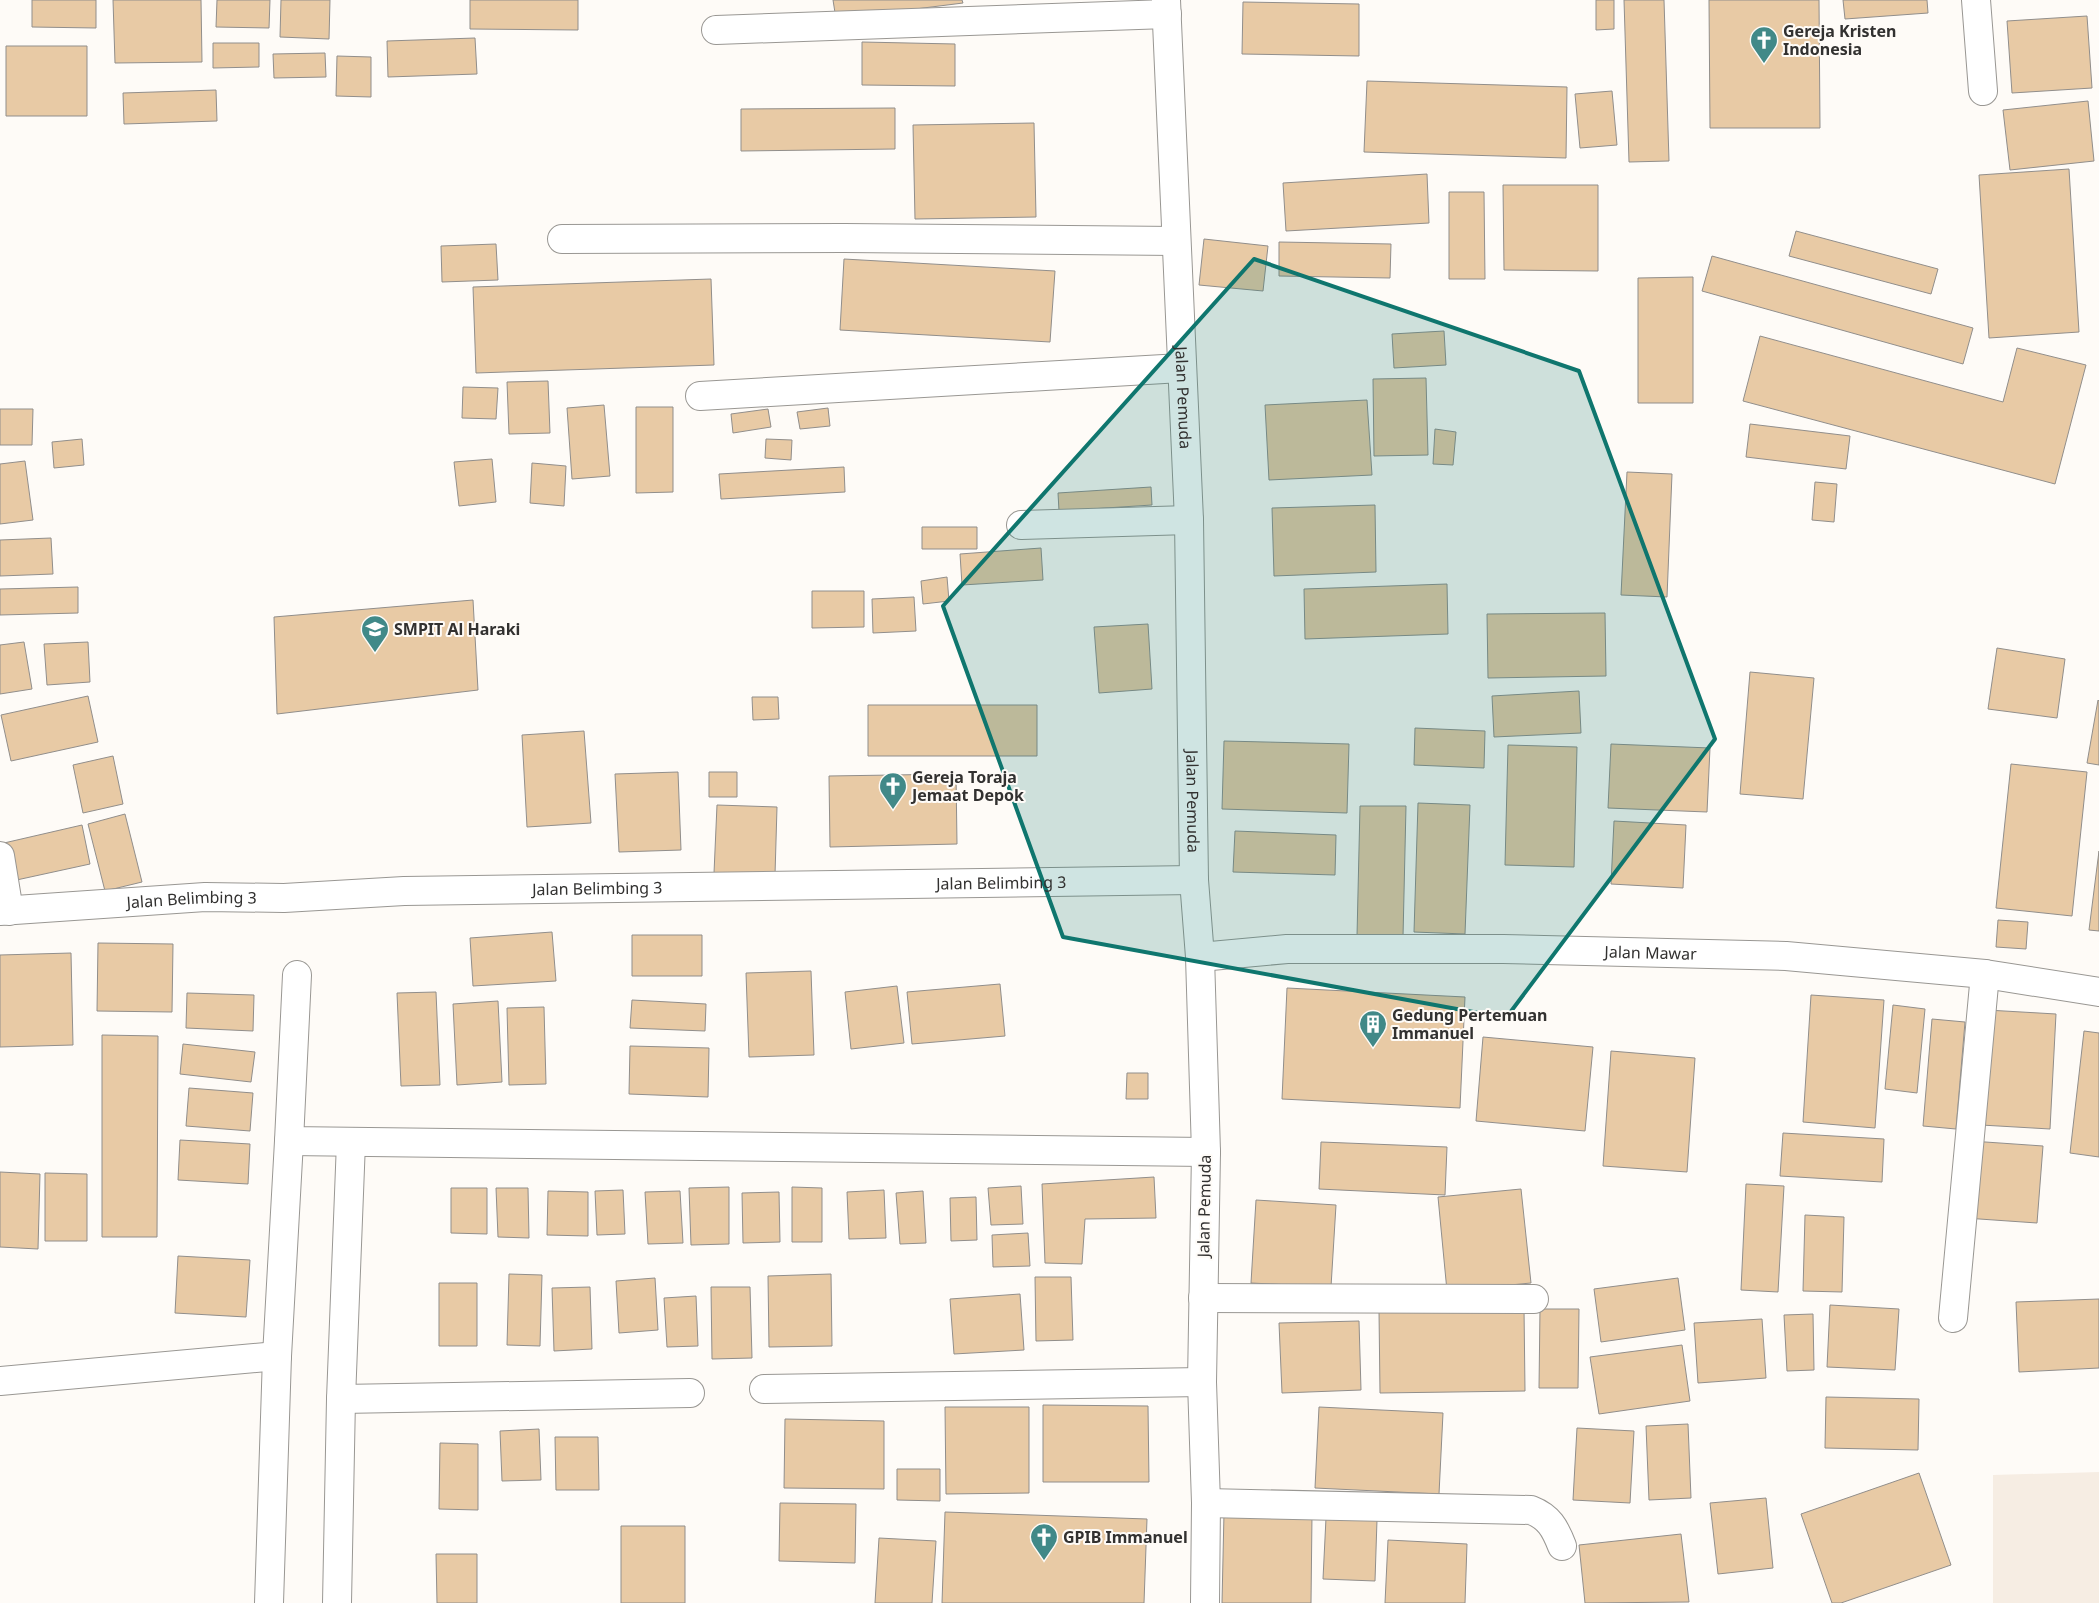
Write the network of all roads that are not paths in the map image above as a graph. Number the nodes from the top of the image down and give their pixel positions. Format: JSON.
{"nodes":[{"id":1,"x":1976,"y":0,"type":"edge"},
{"id":2,"x":1167,"y":7,"type":"edge"},
{"id":3,"x":716,"y":30,"type":"dead end"},
{"id":4,"x":1983,"y":91,"type":"dead end"},
{"id":5,"x":562,"y":239,"type":"dead end"},
{"id":6,"x":1176,"y":240,"type":"junction"},
{"id":7,"x":1182,"y":368,"type":"junction"},
{"id":8,"x":700,"y":396,"type":"dead end"},
{"id":9,"x":1189,"y":520,"type":"junction"},
{"id":10,"x":1021,"y":525,"type":"dead end"},
{"id":11,"x":0,"y":856,"type":"edge"},
{"id":12,"x":1194,"y":880,"type":"junction"},
{"id":13,"x":4,"y":911,"type":"edge"},
{"id":14,"x":1200,"y":957,"type":"junction"},
{"id":15,"x":1985,"y":974,"type":"junction"},
{"id":16,"x":297,"y":975,"type":"dead end"},
{"id":17,"x":2099,"y":992,"type":"edge"},
{"id":18,"x":288,"y":1141,"type":"junction"},
{"id":19,"x":351,"y":1142,"type":"junction"},
{"id":20,"x":1206,"y":1152,"type":"junction"},
{"id":21,"x":1203,"y":1298,"type":"junction"},
{"id":22,"x":1534,"y":1299,"type":"dead end"},
{"id":23,"x":1954,"y":1318,"type":"dead end"},
{"id":24,"x":277,"y":1356,"type":"junction"},
{"id":25,"x":0,"y":1381,"type":"edge"},
{"id":26,"x":1202,"y":1382,"type":"junction"},
{"id":27,"x":764,"y":1389,"type":"dead end"},
{"id":28,"x":690,"y":1393,"type":"dead end"},
{"id":29,"x":342,"y":1399,"type":"junction"},
{"id":30,"x":1206,"y":1503,"type":"junction"},
{"id":31,"x":1562,"y":1546,"type":"dead end"},
{"id":32,"x":269,"y":1603,"type":"edge"},
{"id":33,"x":337,"y":1603,"type":"edge"},
{"id":34,"x":1205,"y":1603,"type":"edge"}],
"edges":[{"from":1,"to":4,"type":"street"},
{"from":2,"to":3,"type":"street"},
{"from":2,"to":6,"type":"street","name":"Jalan Pemuda"},
{"from":5,"to":6,"type":"street"},
{"from":6,"to":7,"type":"street","name":"Jalan Pemuda"},
{"from":7,"to":8,"type":"street"},
{"from":7,"to":9,"type":"street","name":"Jalan Pemuda"},
{"from":9,"to":10,"type":"street"},
{"from":9,"to":12,"type":"street","name":"Jalan Pemuda"},
{"from":11,"to":13,"type":"street"},
{"from":12,"to":13,"type":"street","name":"Jalan Belimbing 3"},
{"from":12,"to":14,"type":"street","name":"Jalan Pemuda"},
{"from":14,"to":15,"type":"street","name":"Jalan Mawar"},
{"from":14,"to":20,"type":"street","name":"Jalan Pemuda"},
{"from":15,"to":17,"type":"street","name":"Jalan Mawar"},
{"from":15,"to":23,"type":"street"},
{"from":16,"to":18,"type":"street"},
{"from":18,"to":19,"type":"street"},
{"from":18,"to":24,"type":"street"},
{"from":19,"to":20,"type":"street"},
{"from":19,"to":29,"type":"street"},
{"from":20,"to":21,"type":"street","name":"Jalan Pemuda"},
{"from":21,"to":22,"type":"street"},
{"from":21,"to":26,"type":"street","name":"Jalan Pemuda"},
{"from":24,"to":25,"type":"street"},
{"from":24,"to":32,"type":"street"},
{"from":26,"to":27,"type":"street"},
{"from":26,"to":30,"type":"street","name":"Jalan Pemuda"},
{"from":28,"to":29,"type":"street"},
{"from":29,"to":33,"type":"street"},
{"from":30,"to":31,"type":"street"},
{"from":30,"to":34,"type":"street","name":"Jalan Pemuda"}]}
